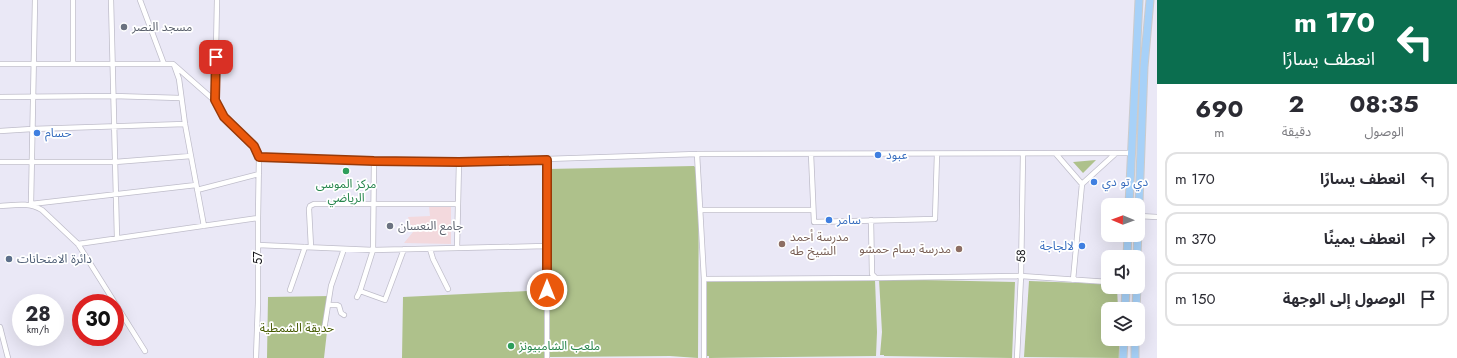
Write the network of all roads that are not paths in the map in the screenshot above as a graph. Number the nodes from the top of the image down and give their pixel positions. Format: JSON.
{"nodes":[{"id":1,"x":35,"y":0,"type":"edge"},
{"id":2,"x":73,"y":0,"type":"edge"},
{"id":3,"x":111,"y":0,"type":"edge"},
{"id":4,"x":140,"y":0,"type":"edge"},
{"id":5,"x":217,"y":0,"type":"edge"},
{"id":6,"x":1139,"y":0,"type":"edge"},
{"id":7,"x":1150,"y":0,"type":"edge"},
{"id":8,"x":0,"y":64,"type":"edge"},
{"id":9,"x":34,"y":64,"type":"junction"},
{"id":10,"x":73,"y":64,"type":"junction"},
{"id":11,"x":113,"y":64,"type":"junction"},
{"id":12,"x":164,"y":64,"type":"junction"},
{"id":13,"x":173,"y":64,"type":"junction"},
{"id":14,"x":33,"y":96,"type":"junction"},
{"id":15,"x":113,"y":96,"type":"junction"},
{"id":16,"x":0,"y":97,"type":"edge"},
{"id":17,"x":180,"y":98,"type":"junction"},
{"id":18,"x":215,"y":100,"type":"junction"},
{"id":19,"x":185,"y":124,"type":"junction"},
{"id":20,"x":114,"y":127,"type":"junction"},
{"id":21,"x":32,"y":129,"type":"junction"},
{"id":22,"x":0,"y":131,"type":"edge"},
{"id":23,"x":1132,"y":153,"type":"junction"},
{"id":24,"x":697,"y":154,"type":"junction"},
{"id":25,"x":811,"y":154,"type":"junction"},
{"id":26,"x":937,"y":154,"type":"junction"},
{"id":27,"x":1023,"y":154,"type":"junction"},
{"id":28,"x":1056,"y":154,"type":"junction"},
{"id":29,"x":1115,"y":154,"type":"junction"},
{"id":30,"x":191,"y":156,"type":"junction"},
{"id":31,"x":259,"y":157,"type":"junction"},
{"id":32,"x":547,"y":160,"type":"junction"},
{"id":33,"x":374,"y":161,"type":"junction"},
{"id":34,"x":0,"y":162,"type":"edge"},
{"id":35,"x":32,"y":162,"type":"junction"},
{"id":36,"x":115,"y":162,"type":"junction"},
{"id":37,"x":459,"y":162,"type":"junction"},
{"id":38,"x":259,"y":174,"type":"junction"},
{"id":39,"x":1082,"y":184,"type":"junction"},
{"id":40,"x":196,"y":187,"type":"junction"},
{"id":41,"x":116,"y":195,"type":"junction"},
{"id":42,"x":1129,"y":198,"type":"edge"},
{"id":43,"x":1139,"y":198,"type":"edge"},
{"id":44,"x":31,"y":204,"type":"junction"},
{"id":45,"x":458,"y":204,"type":"junction"},
{"id":46,"x":374,"y":205,"type":"junction"},
{"id":47,"x":0,"y":206,"type":"edge"},
{"id":48,"x":700,"y":210,"type":"junction"},
{"id":49,"x":813,"y":210,"type":"junction"},
{"id":50,"x":1145,"y":216,"type":"edge"},
{"id":51,"x":1157,"y":217,"type":"edge"},
{"id":52,"x":258,"y":218,"type":"junction"},
{"id":53,"x":871,"y":220,"type":"junction"},
{"id":54,"x":204,"y":226,"type":"junction"},
{"id":55,"x":117,"y":238,"type":"junction"},
{"id":56,"x":78,"y":244,"type":"junction"},
{"id":57,"x":258,"y":245,"type":"junction"},
{"id":58,"x":546,"y":246,"type":"junction"},
{"id":59,"x":305,"y":247,"type":"junction"},
{"id":60,"x":311,"y":247,"type":"junction"},
{"id":61,"x":457,"y":248,"type":"junction"},
{"id":62,"x":344,"y":249,"type":"junction"},
{"id":63,"x":404,"y":249,"type":"junction"},
{"id":64,"x":430,"y":249,"type":"junction"},
{"id":65,"x":374,"y":250,"type":"junction"},
{"id":66,"x":1021,"y":276,"type":"junction"},
{"id":67,"x":876,"y":278,"type":"junction"},
{"id":68,"x":704,"y":279,"type":"junction"},
{"id":69,"x":1073,"y":280,"type":"junction"},
{"id":70,"x":1101,"y":282,"type":"edge"},
{"id":71,"x":448,"y":289,"type":"dead end"},
{"id":72,"x":290,"y":290,"type":"dead end"},
{"id":73,"x":360,"y":290,"type":"junction"},
{"id":74,"x":357,"y":297,"type":"dead end"},
{"id":75,"x":328,"y":306,"type":"junction"},
{"id":76,"x":344,"y":315,"type":"dead end"},
{"id":77,"x":0,"y":327,"type":"edge"},
{"id":78,"x":324,"y":330,"type":"dead end"},
{"id":79,"x":1124,"y":346,"type":"edge"},
{"id":80,"x":1135,"y":346,"type":"edge"},
{"id":81,"x":144,"y":351,"type":"dead end"},
{"id":82,"x":8,"y":358,"type":"edge"},
{"id":83,"x":256,"y":358,"type":"edge"},
{"id":84,"x":547,"y":358,"type":"edge"},
{"id":85,"x":704,"y":358,"type":"edge"},
{"id":86,"x":1017,"y":358,"type":"edge"},
{"id":87,"x":1123,"y":358,"type":"edge"},
{"id":88,"x":1134,"y":358,"type":"edge"}],
"edges":[{"from":1,"to":9,"type":"street"},
{"from":2,"to":10,"type":"street"},
{"from":3,"to":11,"type":"street"},
{"from":4,"to":12,"type":"street"},
{"from":5,"to":18,"type":"street"},
{"from":6,"to":23,"type":"main road"},
{"from":7,"to":43,"type":"main road"},
{"from":8,"to":9,"type":"street"},
{"from":9,"to":10,"type":"street"},
{"from":9,"to":14,"type":"street"},
{"from":10,"to":11,"type":"street"},
{"from":11,"to":12,"type":"street"},
{"from":11,"to":15,"type":"street"},
{"from":12,"to":13,"type":"street"},
{"from":13,"to":17,"type":"street"},
{"from":13,"to":18,"type":"street"},
{"from":14,"to":15,"type":"street"},
{"from":14,"to":16,"type":"street"},
{"from":14,"to":21,"type":"street"},
{"from":15,"to":17,"type":"street"},
{"from":15,"to":20,"type":"street"},
{"from":17,"to":19,"type":"street"},
{"from":18,"to":31,"type":"street"},
{"from":19,"to":20,"type":"street"},
{"from":19,"to":30,"type":"street"},
{"from":20,"to":21,"type":"street"},
{"from":20,"to":36,"type":"street"},
{"from":21,"to":22,"type":"street"},
{"from":21,"to":35,"type":"street"},
{"from":23,"to":29,"type":"street"},
{"from":23,"to":42,"type":"main road"},
{"from":24,"to":25,"type":"street"},
{"from":24,"to":32,"type":"street"},
{"from":24,"to":48,"type":"street"},
{"from":25,"to":26,"type":"street"},
{"from":25,"to":49,"type":"street"},
{"from":26,"to":27,"type":"street"},
{"from":26,"to":53,"type":"street"},
{"from":27,"to":28,"type":"street"},
{"from":27,"to":66,"type":"street","name":"58"},
{"from":28,"to":29,"type":"street"},
{"from":28,"to":39,"type":"street"},
{"from":29,"to":39,"type":"street"},
{"from":30,"to":36,"type":"street"},
{"from":30,"to":40,"type":"street"},
{"from":31,"to":33,"type":"street"},
{"from":31,"to":38,"type":"street","name":"57"},
{"from":32,"to":37,"type":"street"},
{"from":32,"to":58,"type":"street"},
{"from":33,"to":37,"type":"street"},
{"from":33,"to":46,"type":"street"},
{"from":34,"to":35,"type":"street"},
{"from":35,"to":36,"type":"street"},
{"from":35,"to":44,"type":"street"},
{"from":36,"to":41,"type":"street"},
{"from":37,"to":45,"type":"street"},
{"from":38,"to":40,"type":"street"},
{"from":38,"to":52,"type":"street","name":"57"},
{"from":39,"to":69,"type":"street"},
{"from":40,"to":41,"type":"street"},
{"from":40,"to":54,"type":"street"},
{"from":41,"to":44,"type":"street"},
{"from":41,"to":55,"type":"street"},
{"from":44,"to":47,"type":"street"},
{"from":44,"to":56,"type":"street"},
{"from":45,"to":46,"type":"street"},
{"from":45,"to":61,"type":"street"},
{"from":46,"to":60,"type":"street"},
{"from":46,"to":65,"type":"street"},
{"from":48,"to":49,"type":"street"},
{"from":48,"to":68,"type":"street"},
{"from":49,"to":53,"type":"street"},
{"from":50,"to":51,"type":"street"},
{"from":52,"to":54,"type":"street"},
{"from":52,"to":57,"type":"street","name":"57"},
{"from":53,"to":67,"type":"street"},
{"from":54,"to":55,"type":"street"},
{"from":55,"to":56,"type":"street"},
{"from":56,"to":81,"type":"street"},
{"from":57,"to":59,"type":"street"},
{"from":57,"to":83,"type":"street","name":"57"},
{"from":58,"to":61,"type":"street"},
{"from":58,"to":84,"type":"street"},
{"from":59,"to":60,"type":"street"},
{"from":59,"to":72,"type":"street"},
{"from":60,"to":62,"type":"street"},
{"from":61,"to":64,"type":"street"},
{"from":62,"to":65,"type":"street"},
{"from":62,"to":75,"type":"street"},
{"from":63,"to":64,"type":"street"},
{"from":63,"to":65,"type":"street"},
{"from":63,"to":73,"type":"street"},
{"from":64,"to":71,"type":"street"},
{"from":65,"to":73,"type":"street"},
{"from":66,"to":67,"type":"street"},
{"from":66,"to":69,"type":"street"},
{"from":66,"to":86,"type":"street","name":"58"},
{"from":67,"to":68,"type":"street"},
{"from":68,"to":85,"type":"street"},
{"from":69,"to":70,"type":"street"},
{"from":73,"to":74,"type":"street"},
{"from":75,"to":76,"type":"street"},
{"from":75,"to":78,"type":"street"},
{"from":77,"to":82,"type":"street"},
{"from":79,"to":87,"type":"main road"},
{"from":80,"to":88,"type":"main road"}]}
